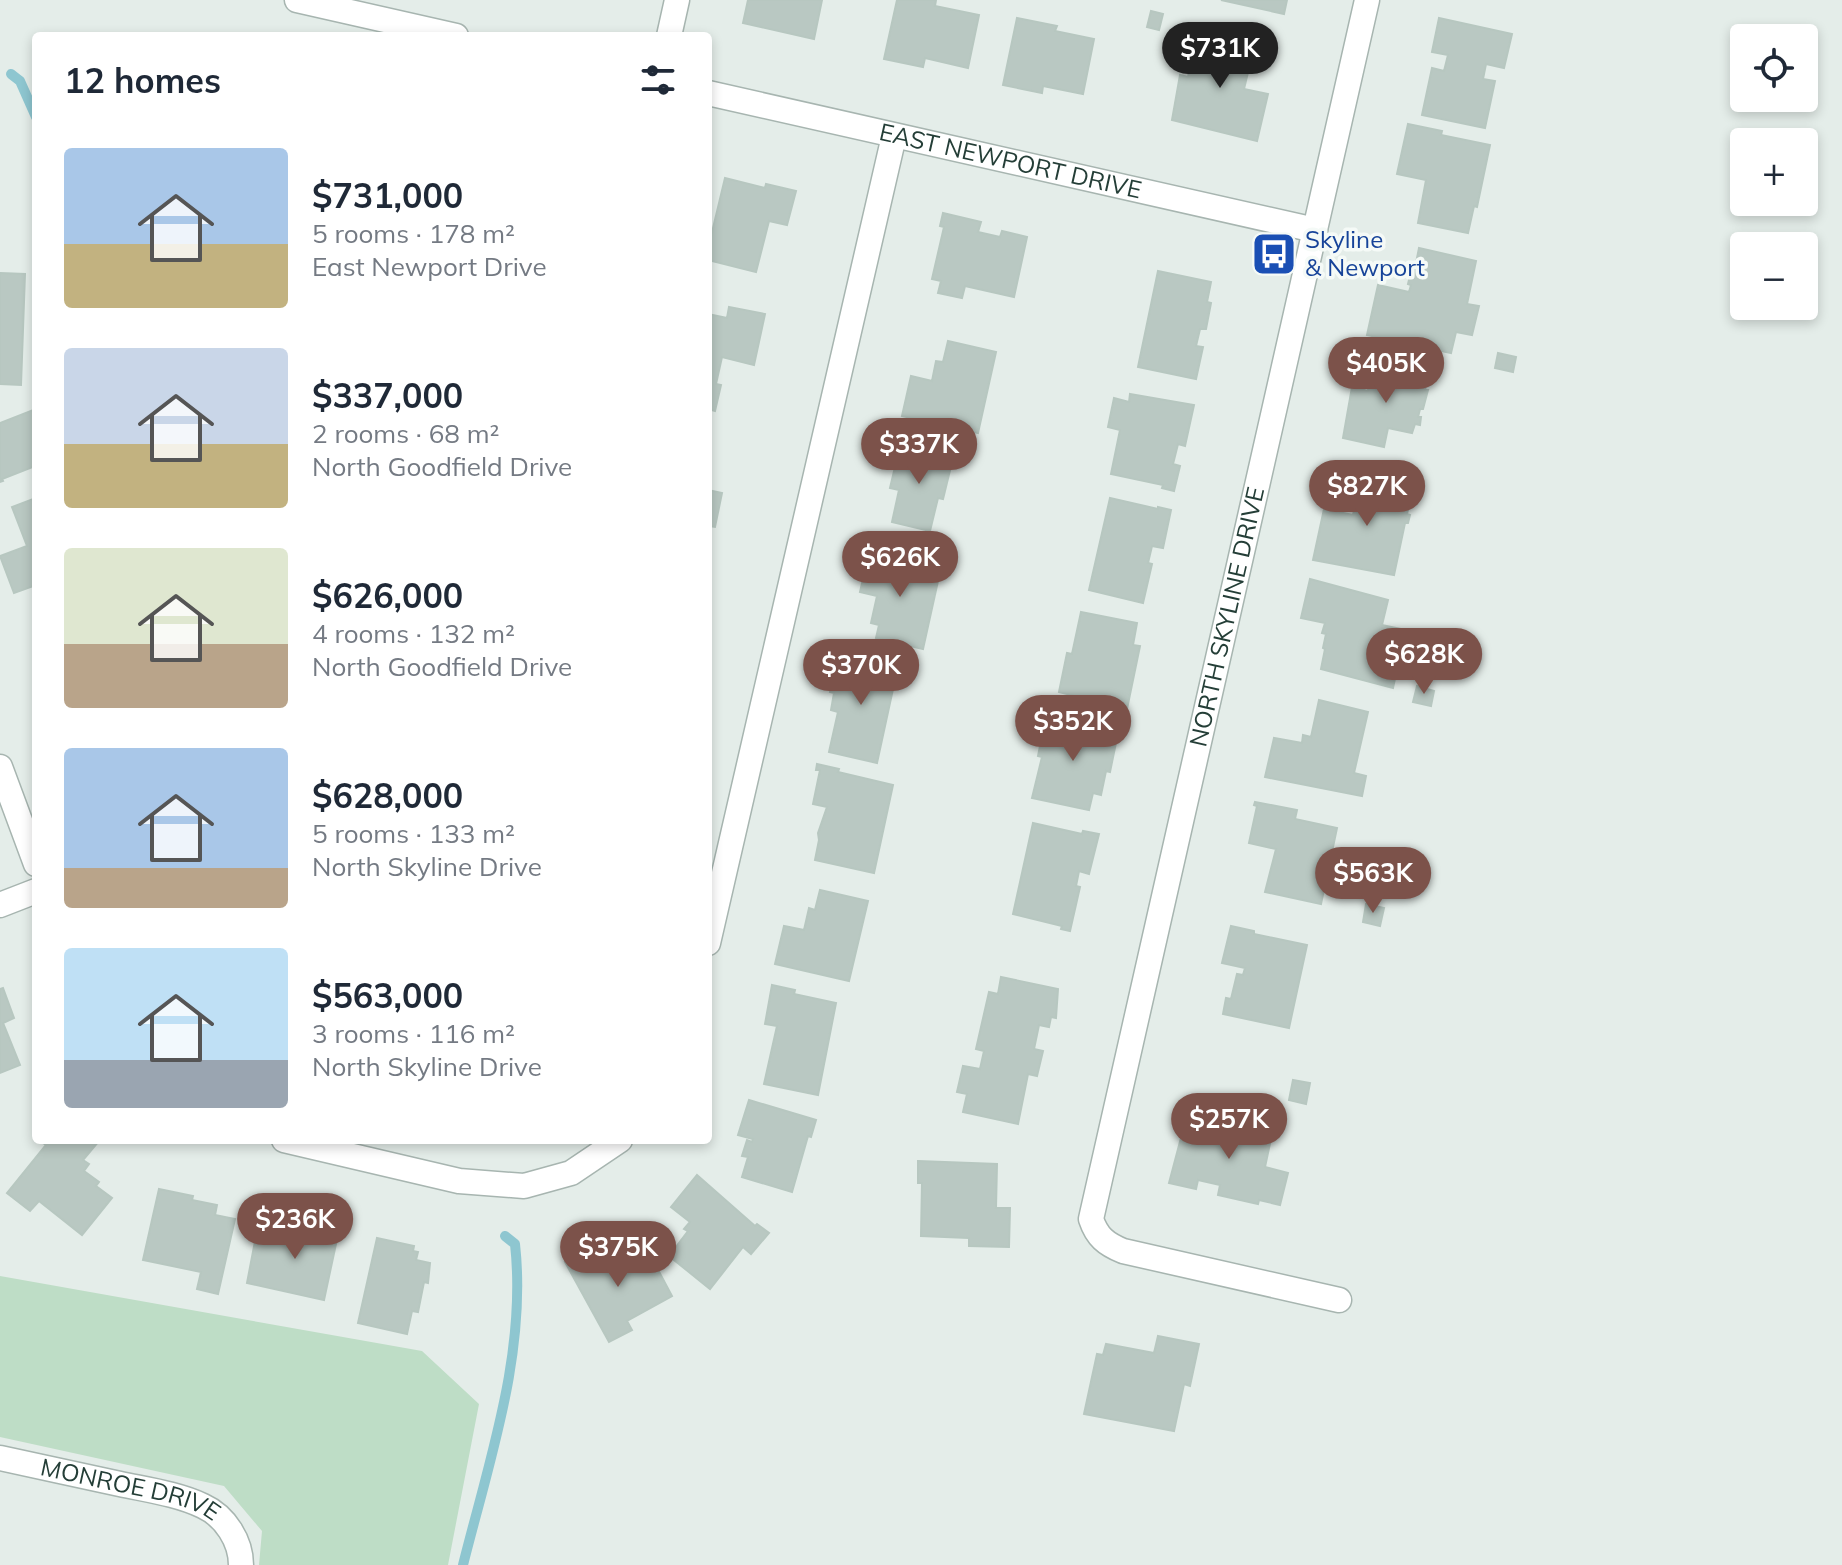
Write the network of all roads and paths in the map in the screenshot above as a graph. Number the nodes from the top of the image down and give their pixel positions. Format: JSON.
{"nodes":[{"id":1,"x":297,"y":0,"type":"edge"},
{"id":2,"x":677,"y":0,"type":"edge"},
{"id":3,"x":1367,"y":0,"type":"edge"},
{"id":4,"x":438,"y":32,"type":"edge"},
{"id":5,"x":670,"y":32,"type":"edge"},
{"id":6,"x":712,"y":94,"type":"edge"},
{"id":7,"x":894,"y":136,"type":"junction"},
{"id":8,"x":1315,"y":230,"type":"junction"},
{"id":9,"x":0,"y":767,"type":"edge"},
{"id":10,"x":32,"y":853,"type":"edge"},
{"id":11,"x":32,"y":893,"type":"edge"},
{"id":12,"x":0,"y":905,"type":"edge"},
{"id":13,"x":712,"y":926,"type":"edge"},
{"id":14,"x":301,"y":1144,"type":"edge"},
{"id":15,"x":614,"y":1144,"type":"edge"},
{"id":16,"x":1339,"y":1300,"type":"dead end"},
{"id":17,"x":0,"y":1458,"type":"edge"},
{"id":18,"x":240,"y":1557,"type":"edge"}],
"edges":[{"from":1,"to":4,"type":"street"},
{"from":2,"to":5,"type":"street"},
{"from":3,"to":8,"type":"street","name":"NORTH SKYLINE DRIVE"},
{"from":6,"to":7,"type":"street","name":"EAST NEWPORT DRIVE"},
{"from":7,"to":8,"type":"street","name":"EAST NEWPORT DRIVE"},
{"from":7,"to":13,"type":"street"},
{"from":8,"to":16,"type":"street","name":"NORTH SKYLINE DRIVE"},
{"from":9,"to":10,"type":"street"},
{"from":11,"to":12,"type":"street"},
{"from":14,"to":15,"type":"street"},
{"from":17,"to":18,"type":"street","name":"MONROE DRIVE"}]}
